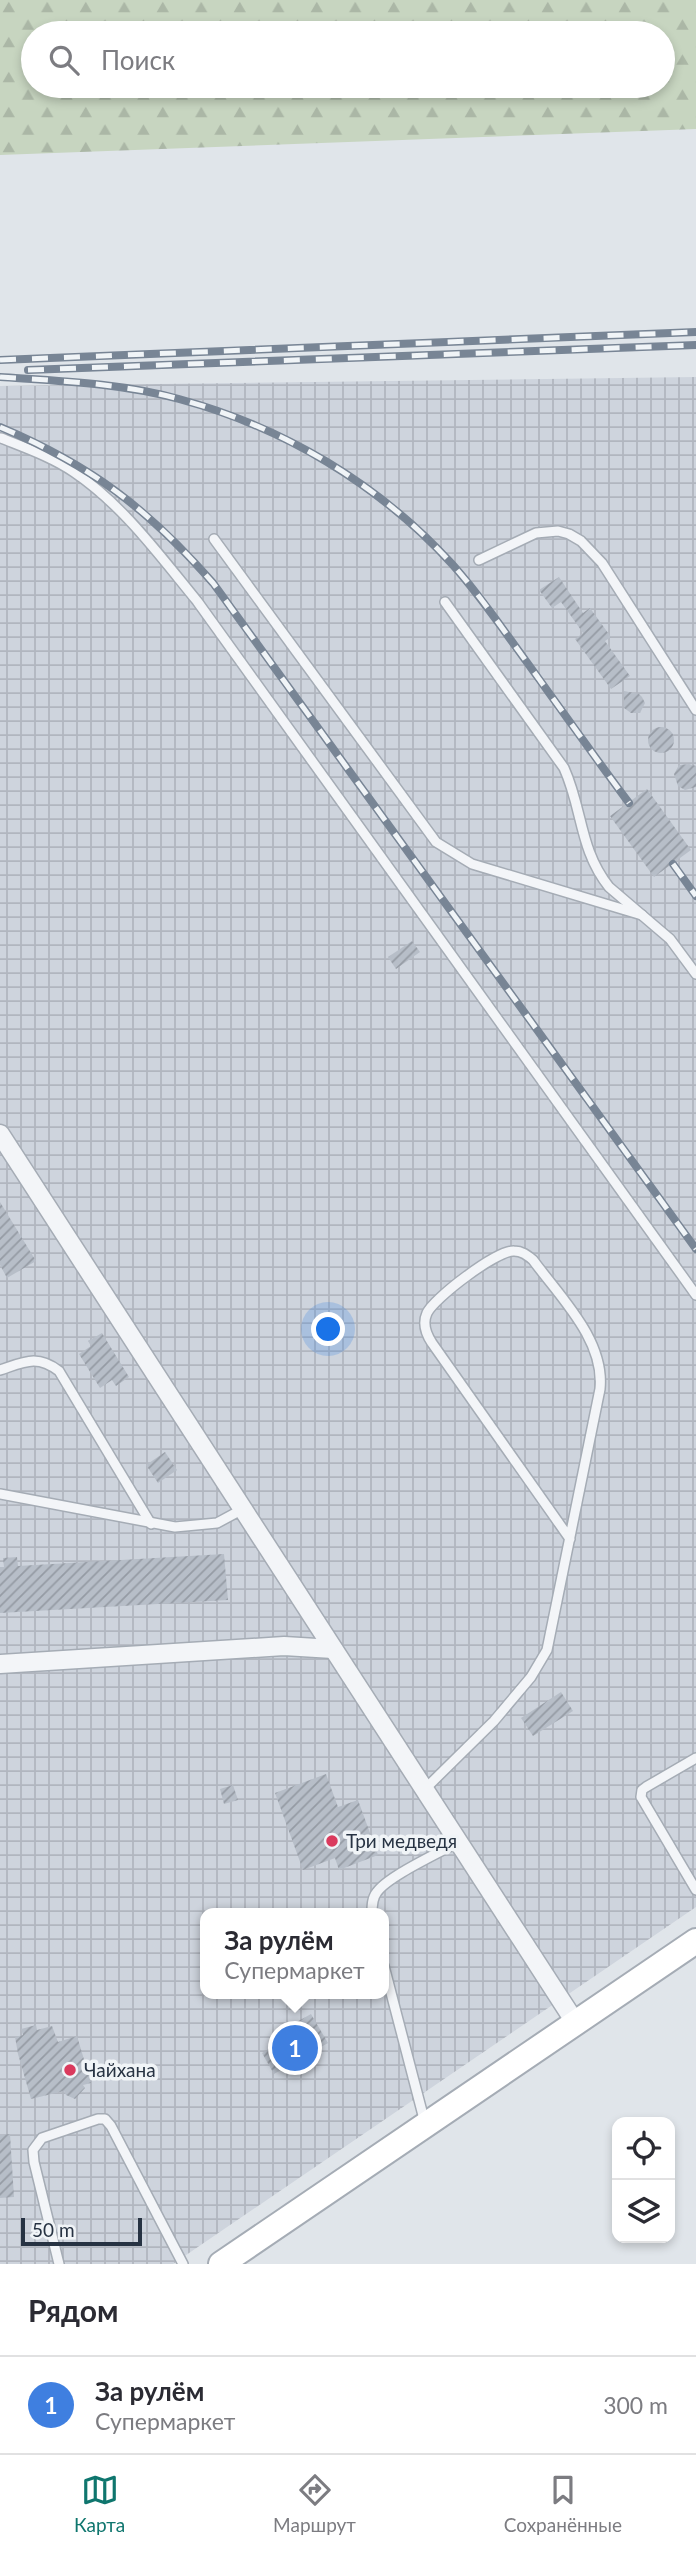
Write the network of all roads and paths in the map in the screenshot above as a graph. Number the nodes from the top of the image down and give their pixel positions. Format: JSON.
{"nodes":[{"id":1,"x":1,"y":438,"type":"edge"},
{"id":2,"x":214,"y":539,"type":"dead end"},
{"id":3,"x":479,"y":560,"type":"dead end"},
{"id":4,"x":445,"y":602,"type":"dead end"},
{"id":5,"x":696,"y":710,"type":"edge"},
{"id":6,"x":642,"y":915,"type":"junction"},
{"id":7,"x":695,"y":969,"type":"edge"},
{"id":8,"x":0,"y":1133,"type":"edge"},
{"id":9,"x":696,"y":1295,"type":"edge"},
{"id":10,"x":0,"y":1370,"type":"edge"},
{"id":11,"x":0,"y":1494,"type":"edge"},
{"id":12,"x":243,"y":1508,"type":"junction"},
{"id":13,"x":151,"y":1524,"type":"junction"},
{"id":14,"x":570,"y":1539,"type":"junction"},
{"id":15,"x":333,"y":1649,"type":"junction"},
{"id":16,"x":0,"y":1664,"type":"edge"},
{"id":17,"x":696,"y":1758,"type":"edge"},
{"id":18,"x":424,"y":1790,"type":"junction"},
{"id":19,"x":457,"y":1842,"type":"junction"},
{"id":20,"x":696,"y":1890,"type":"edge"},
{"id":21,"x":372,"y":1908,"type":"edge"},
{"id":22,"x":696,"y":1941,"type":"edge"},
{"id":23,"x":389,"y":1985,"type":"edge"},
{"id":24,"x":575,"y":2022,"type":"junction"},
{"id":25,"x":426,"y":2124,"type":"junction"},
{"id":26,"x":59,"y":2264,"type":"edge"},
{"id":27,"x":183,"y":2264,"type":"edge"},
{"id":28,"x":222,"y":2264,"type":"edge"}],
"edges":[{"from":1,"to":9,"type":"lane"},
{"from":2,"to":6,"type":"lane"},
{"from":3,"to":5,"type":"lane"},
{"from":4,"to":6,"type":"lane"},
{"from":6,"to":7,"type":"lane"},
{"from":8,"to":12,"type":"street"},
{"from":10,"to":13,"type":"lane"},
{"from":11,"to":13,"type":"lane"},
{"from":12,"to":13,"type":"lane"},
{"from":12,"to":15,"type":"street"},
{"from":14,"to":14,"type":"lane"},
{"from":14,"to":18,"type":"lane"},
{"from":15,"to":16,"type":"street"},
{"from":15,"to":18,"type":"street"},
{"from":17,"to":20,"type":"lane"},
{"from":18,"to":19,"type":"street"},
{"from":19,"to":21,"type":"lane"},
{"from":19,"to":24,"type":"street"},
{"from":22,"to":24,"type":"main road"},
{"from":23,"to":25,"type":"lane"},
{"from":24,"to":25,"type":"main road"},
{"from":25,"to":28,"type":"main road"},
{"from":26,"to":27,"type":"lane"}]}
